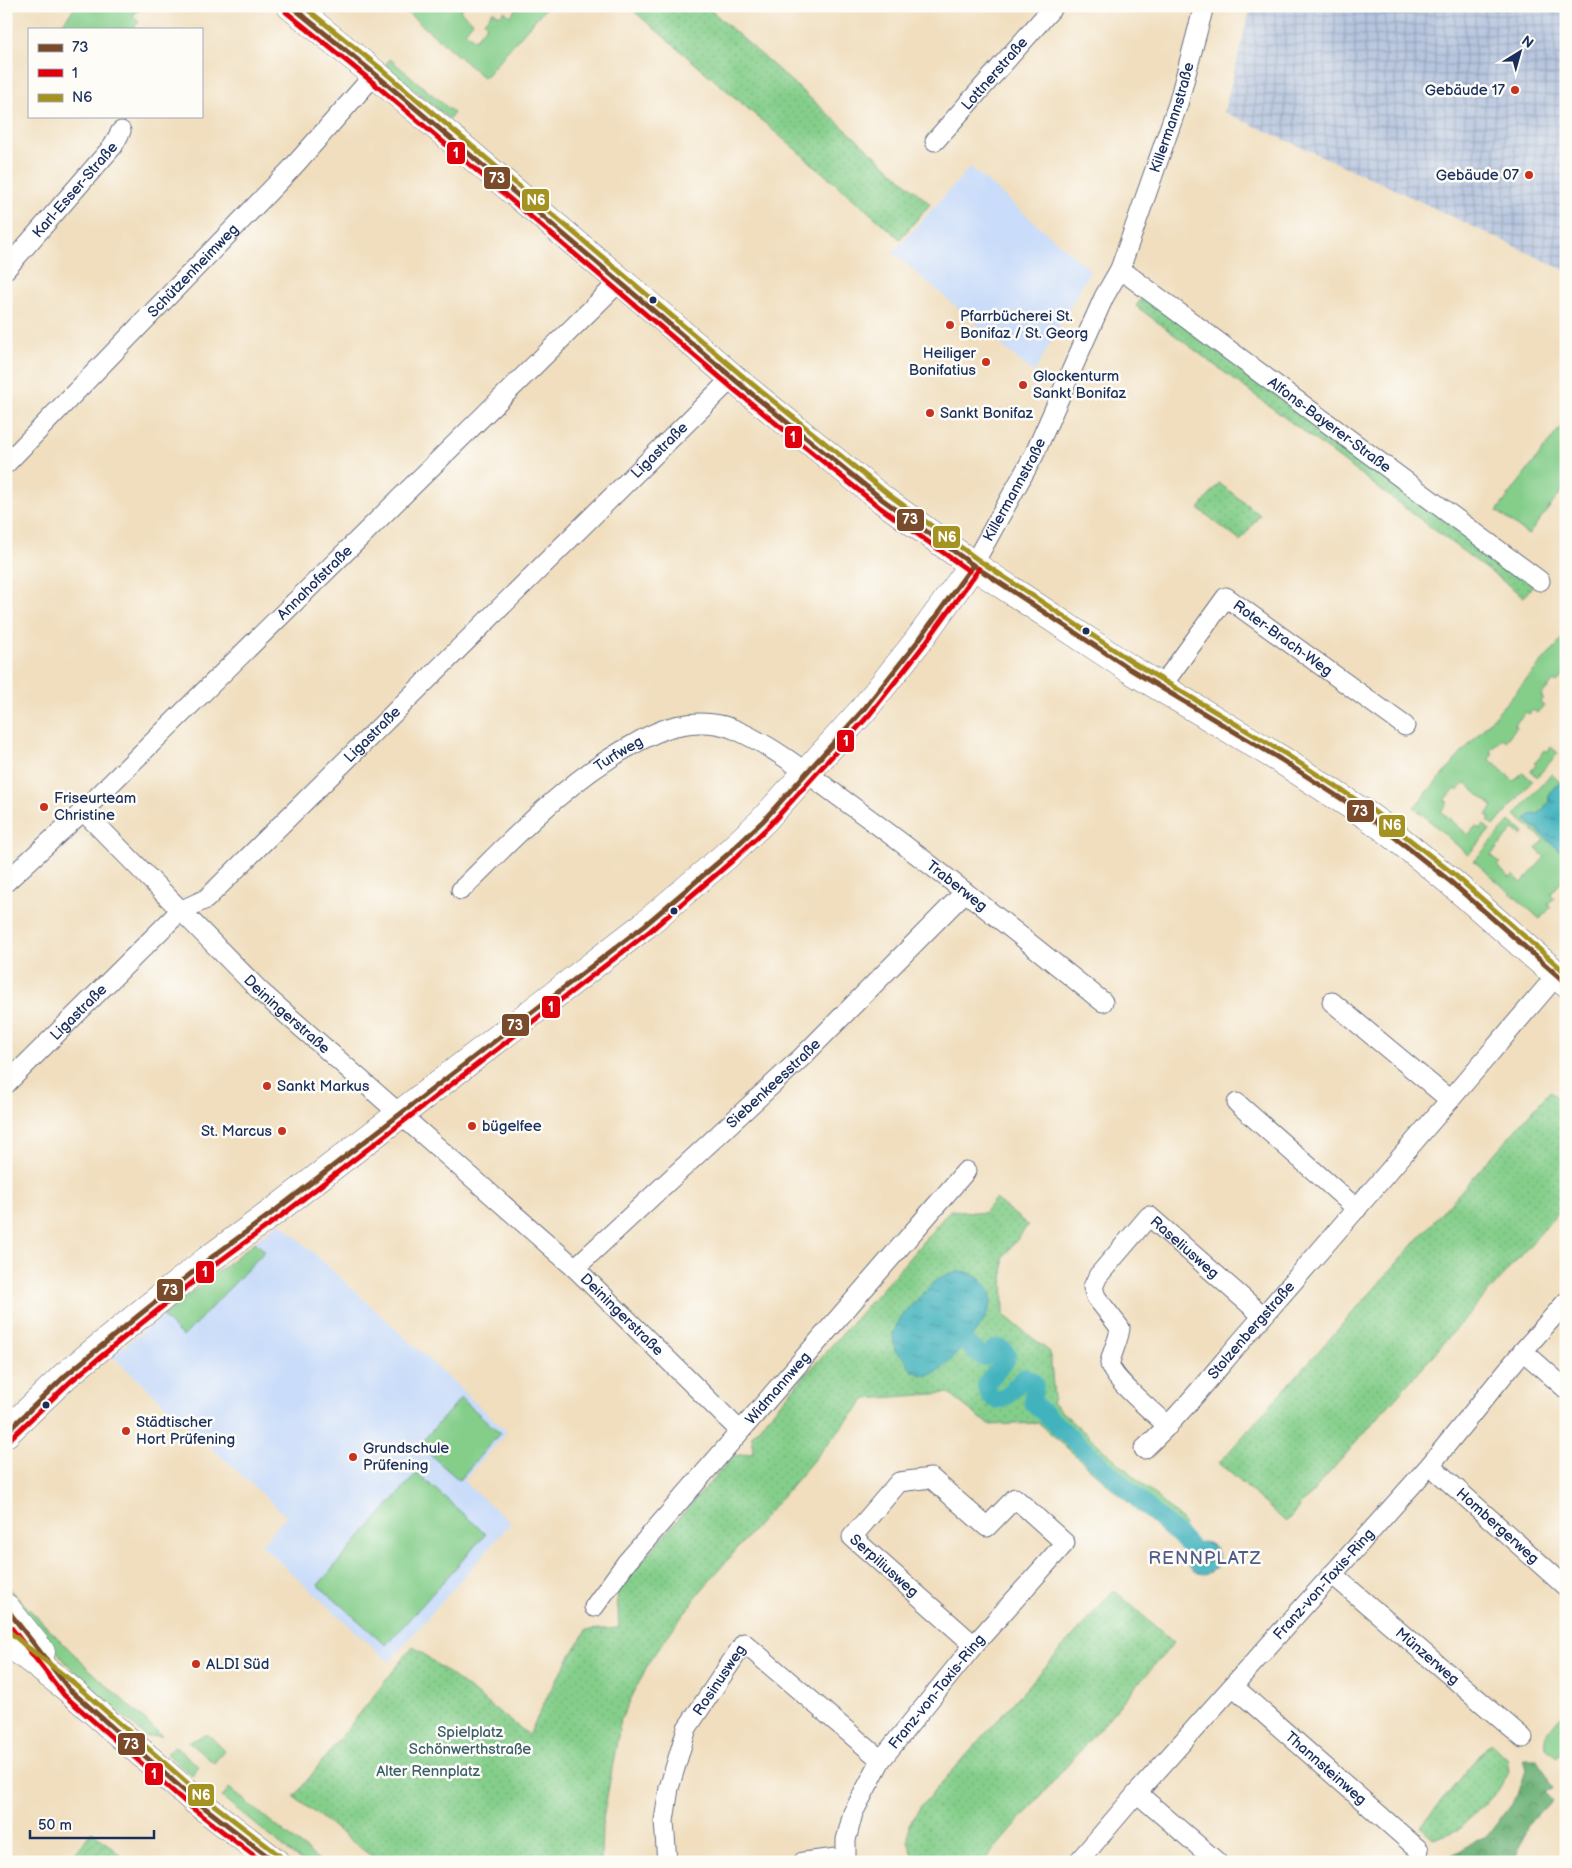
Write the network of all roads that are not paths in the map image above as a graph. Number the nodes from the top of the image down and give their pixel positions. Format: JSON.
{"nodes":[{"id":1,"x":290,"y":6,"type":"edge"},
{"id":2,"x":1054,"y":6,"type":"edge"},
{"id":3,"x":1204,"y":6,"type":"edge"},
{"id":4,"x":375,"y":74,"type":"junction"},
{"id":5,"x":121,"y":130,"type":"dead end"},
{"id":6,"x":935,"y":141,"type":"dead end"},
{"id":7,"x":6,"y":269,"type":"edge"},
{"id":8,"x":1120,"y":269,"type":"junction"},
{"id":9,"x":620,"y":281,"type":"junction"},
{"id":10,"x":732,"y":378,"type":"junction"},
{"id":11,"x":6,"y":464,"type":"edge"},
{"id":12,"x":972,"y":565,"type":"junction"},
{"id":13,"x":1540,"y":581,"type":"dead end"},
{"id":14,"x":1161,"y":687,"type":"junction"},
{"id":15,"x":1405,"y":726,"type":"dead end"},
{"id":16,"x":807,"y":774,"type":"junction"},
{"id":17,"x":83,"y":811,"type":"junction"},
{"id":18,"x":6,"y":882,"type":"edge"},
{"id":19,"x":461,"y":890,"type":"dead end"},
{"id":20,"x":965,"y":892,"type":"junction"},
{"id":21,"x":180,"y":911,"type":"junction"},
{"id":22,"x":1563,"y":979,"type":"edge"},
{"id":23,"x":1103,"y":1002,"type":"dead end"},
{"id":24,"x":1332,"y":1002,"type":"dead end"},
{"id":25,"x":6,"y":1084,"type":"edge"},
{"id":26,"x":1450,"y":1100,"type":"junction"},
{"id":27,"x":1236,"y":1103,"type":"dead end"},
{"id":28,"x":399,"y":1114,"type":"junction"},
{"id":29,"x":966,"y":1171,"type":"dead end"},
{"id":30,"x":1357,"y":1209,"type":"junction"},
{"id":31,"x":575,"y":1268,"type":"junction"},
{"id":32,"x":1566,"y":1302,"type":"edge"},
{"id":33,"x":1263,"y":1316,"type":"junction"},
{"id":34,"x":1523,"y":1351,"type":"junction"},
{"id":35,"x":1566,"y":1389,"type":"edge"},
{"id":36,"x":1168,"y":1426,"type":"junction"},
{"id":37,"x":740,"y":1431,"type":"junction"},
{"id":38,"x":6,"y":1433,"type":"edge"},
{"id":39,"x":1144,"y":1449,"type":"dead end"},
{"id":40,"x":1430,"y":1465,"type":"junction"},
{"id":41,"x":1065,"y":1543,"type":"joint"},
{"id":42,"x":1332,"y":1574,"type":"junction"},
{"id":43,"x":1566,"y":1586,"type":"edge"},
{"id":44,"x":594,"y":1607,"type":"dead end"},
{"id":45,"x":6,"y":1608,"type":"edge"},
{"id":46,"x":6,"y":1638,"type":"edge"},
{"id":47,"x":974,"y":1645,"type":"junction"},
{"id":48,"x":1233,"y":1686,"type":"junction"},
{"id":49,"x":69,"y":1689,"type":"junction"},
{"id":50,"x":1523,"y":1738,"type":"dead end"},
{"id":51,"x":881,"y":1760,"type":"junction"},
{"id":52,"x":1138,"y":1793,"type":"junction"},
{"id":53,"x":1419,"y":1850,"type":"dead end"},
{"id":54,"x":845,"y":1859,"type":"edge"},
{"id":55,"x":275,"y":1862,"type":"edge"},
{"id":56,"x":667,"y":1862,"type":"edge"},
{"id":57,"x":803,"y":1862,"type":"edge"},
{"id":58,"x":1078,"y":1862,"type":"edge"},
{"id":59,"x":1217,"y":1862,"type":"edge"}],
"edges":[{"from":1,"to":4,"type":"street"},
{"from":2,"to":6,"type":"street","name":"Lottnerstraße"},
{"from":3,"to":8,"type":"street","name":"Killermannstraße"},
{"from":4,"to":9,"type":"street"},
{"from":4,"to":11,"type":"street","name":"Schützenheimweg"},
{"from":5,"to":7,"type":"street","name":"Karl-Esser-Straße"},
{"from":8,"to":12,"type":"street","name":"Killermannstraße"},
{"from":8,"to":13,"type":"street","name":"Alfons-Bayerer-Straße"},
{"from":9,"to":10,"type":"street"},
{"from":9,"to":17,"type":"street","name":"Annahofstraße"},
{"from":10,"to":12,"type":"street"},
{"from":10,"to":21,"type":"street","name":"Ligastraße"},
{"from":12,"to":14,"type":"street"},
{"from":12,"to":16,"type":"street","name":"Killermannstraße"},
{"from":14,"to":15,"type":"street","name":"Roter-Brach-Weg"},
{"from":14,"to":22,"type":"street"},
{"from":16,"to":19,"type":"street","name":"Turfweg"},
{"from":16,"to":20,"type":"street","name":"Traberweg"},
{"from":16,"to":28,"type":"street","name":"Killermannstraße"},
{"from":17,"to":18,"type":"street","name":"Annahofstraße"},
{"from":17,"to":21,"type":"street","name":"Deiningerstraße"},
{"from":20,"to":23,"type":"street","name":"Traberweg"},
{"from":20,"to":31,"type":"street","name":"Siebenkeesstraße"},
{"from":21,"to":25,"type":"street","name":"Ligastraße"},
{"from":21,"to":28,"type":"street","name":"Deiningerstraße"},
{"from":22,"to":26,"type":"street","name":"Stolzenbergstraße"},
{"from":24,"to":26,"type":"street"},
{"from":26,"to":30,"type":"street","name":"Stolzenbergstraße"},
{"from":27,"to":30,"type":"street"},
{"from":28,"to":31,"type":"street","name":"Deiningerstraße"},
{"from":28,"to":38,"type":"street","name":"Killermannstraße"},
{"from":29,"to":37,"type":"street","name":"Widmannweg"},
{"from":30,"to":33,"type":"street","name":"Stolzenbergstraße"},
{"from":31,"to":37,"type":"street","name":"Deiningerstraße"},
{"from":32,"to":34,"type":"street","name":"Franz-von-Taxis-Ring"},
{"from":33,"to":36,"type":"street","name":"Stolzenbergstraße"},
{"from":33,"to":36,"type":"street","name":"Raseliusweg"},
{"from":34,"to":35,"type":"street"},
{"from":34,"to":40,"type":"street","name":"Franz-von-Taxis-Ring"},
{"from":36,"to":39,"type":"street","name":"Stolzenbergstraße"},
{"from":37,"to":44,"type":"street","name":"Widmannweg"},
{"from":40,"to":42,"type":"street","name":"Franz-von-Taxis-Ring"},
{"from":40,"to":43,"type":"street","name":"Hombergerweg"},
{"from":41,"to":47,"type":"street","name":"Franz-von-Taxis-Ring"},
{"from":41,"to":47,"type":"street","name":"Serpiliusweg"},
{"from":42,"to":48,"type":"street","name":"Franz-von-Taxis-Ring"},
{"from":42,"to":50,"type":"street","name":"Münzerweg"},
{"from":45,"to":49,"type":"street"},
{"from":46,"to":49,"type":"street"},
{"from":47,"to":51,"type":"street","name":"Franz-von-Taxis-Ring"},
{"from":48,"to":52,"type":"street","name":"Franz-von-Taxis-Ring"},
{"from":48,"to":53,"type":"street","name":"Thannsteinweg"},
{"from":49,"to":55,"type":"street"},
{"from":51,"to":54,"type":"street","name":"Franz-von-Taxis-Ring"},
{"from":51,"to":56,"type":"street","name":"Rosinusweg"},
{"from":52,"to":58,"type":"street","name":"Franz-von-Taxis-Ring"},
{"from":52,"to":59,"type":"street"},
{"from":54,"to":57,"type":"street"}]}
